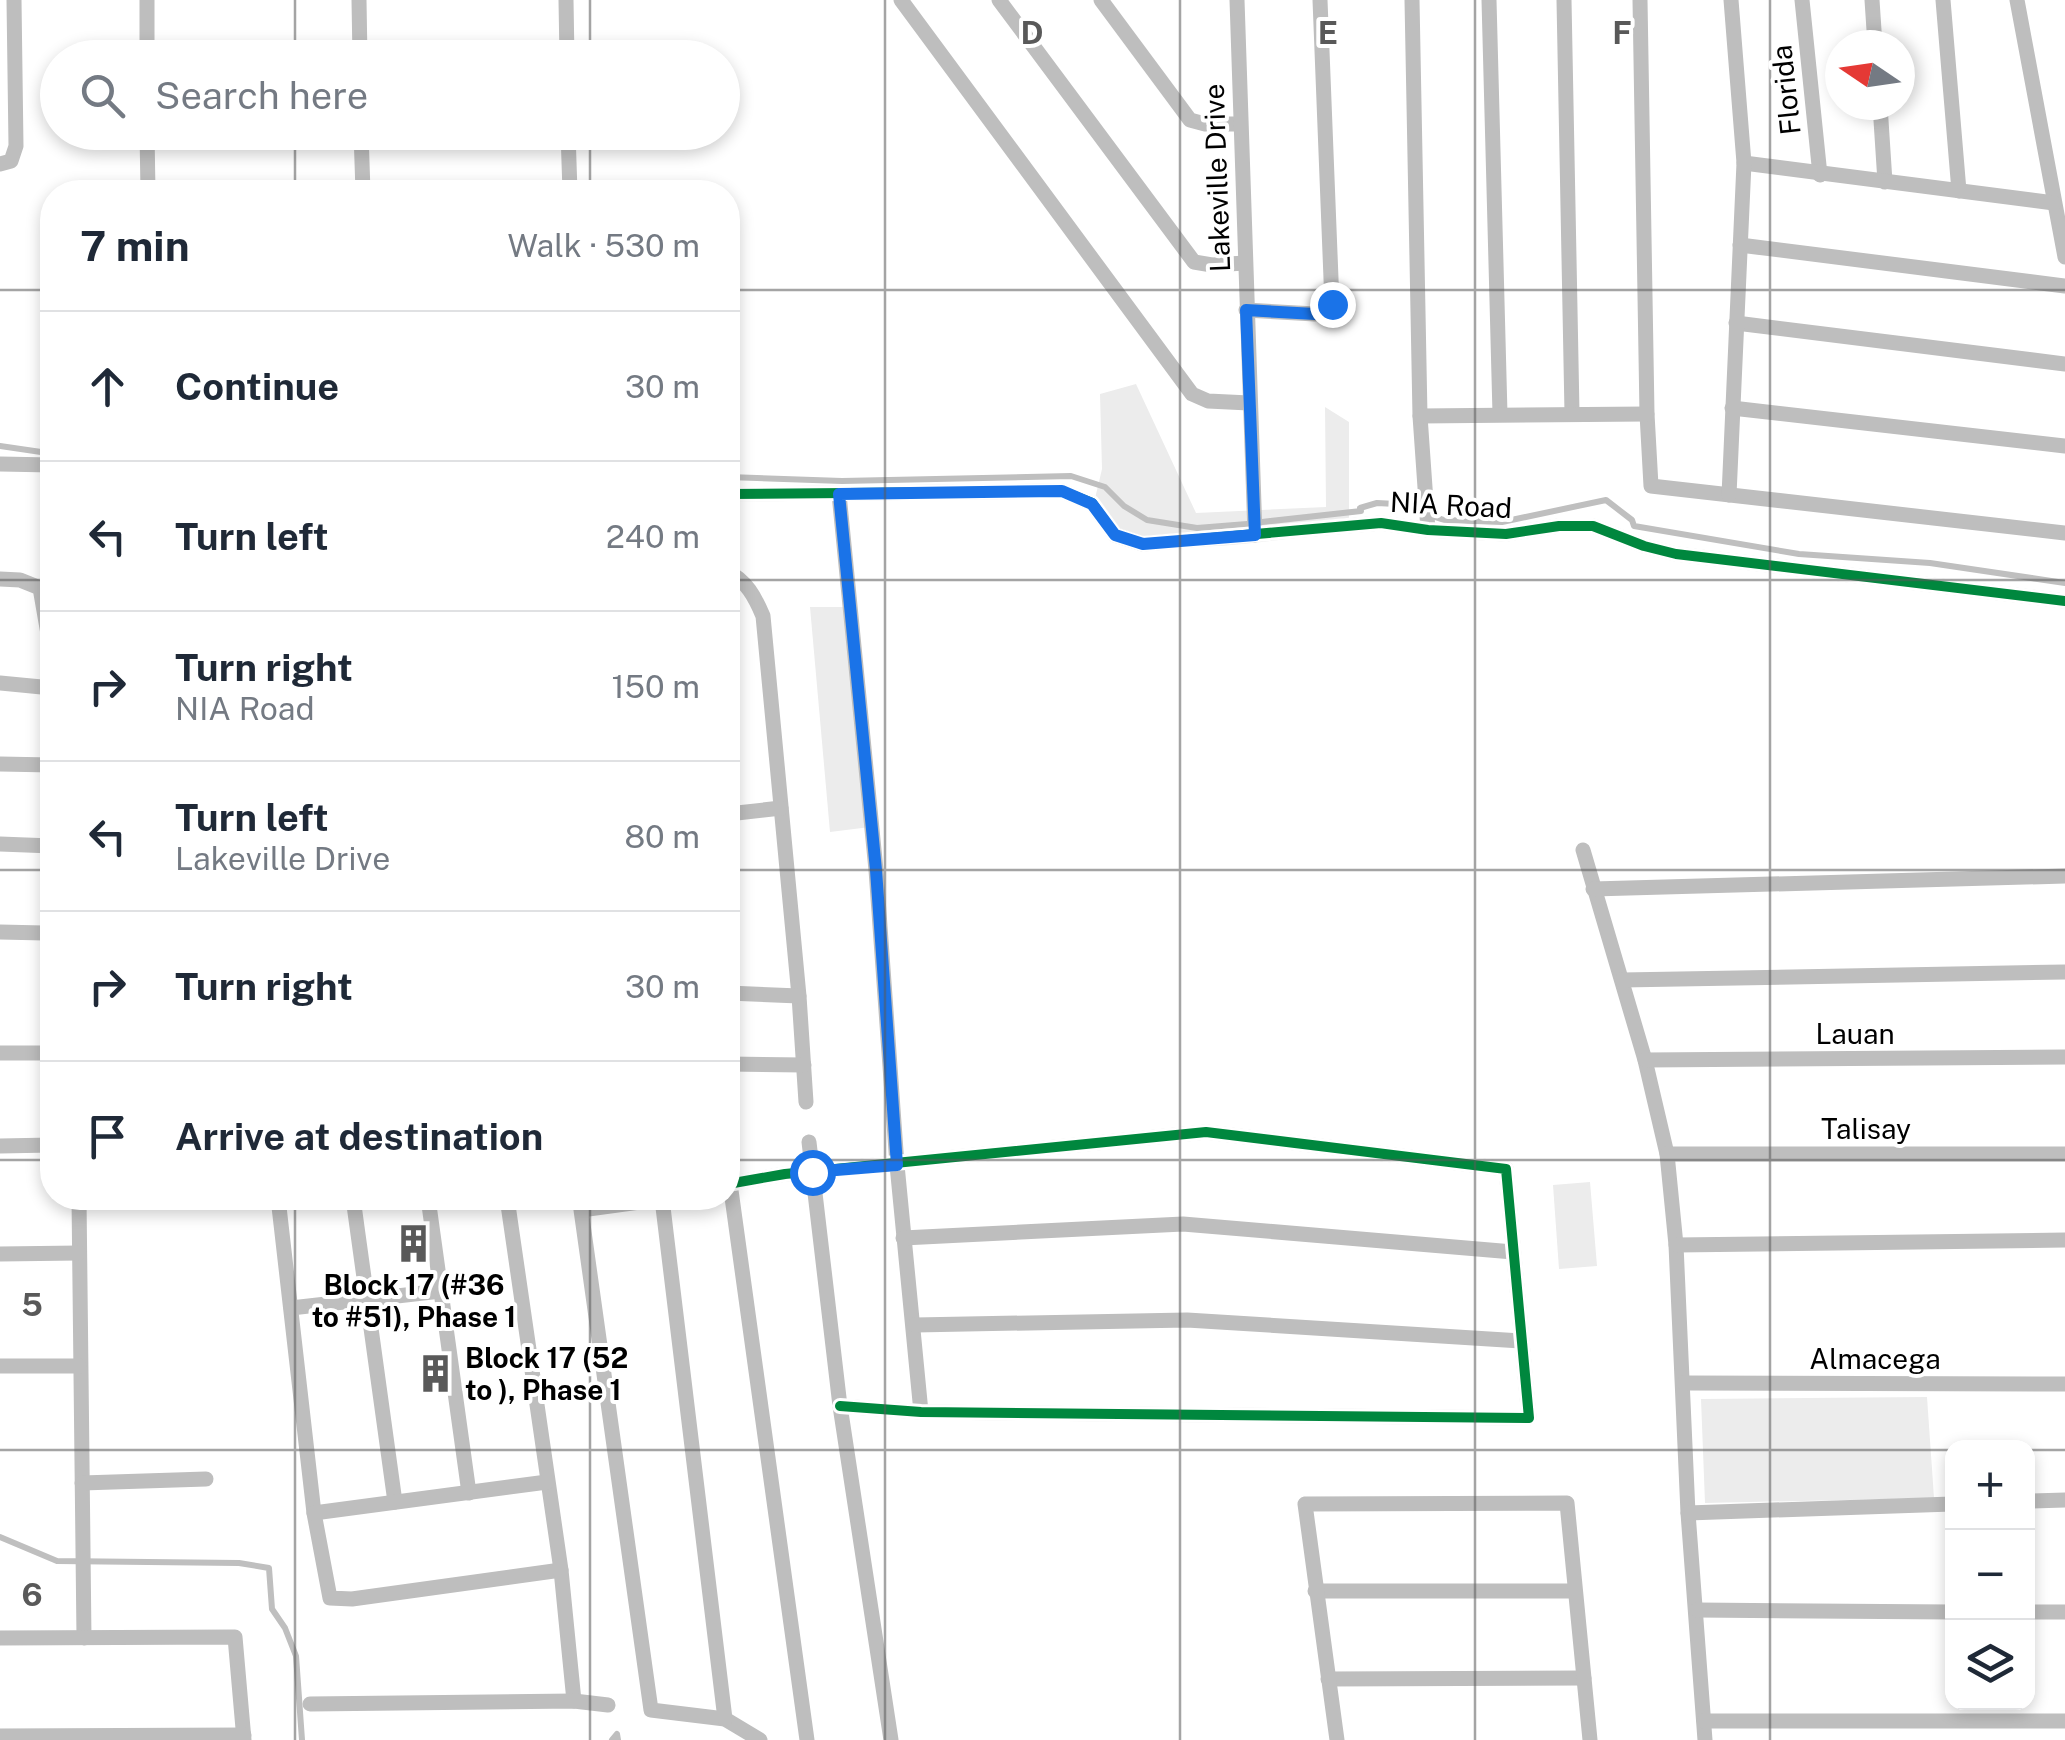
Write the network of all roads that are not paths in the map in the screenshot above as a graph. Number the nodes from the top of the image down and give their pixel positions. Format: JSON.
{"nodes":[{"id":1,"x":14,"y":0,"type":"edge"},
{"id":2,"x":148,"y":0,"type":"edge"},
{"id":3,"x":359,"y":0,"type":"edge"},
{"id":4,"x":566,"y":0,"type":"edge"},
{"id":5,"x":901,"y":0,"type":"edge"},
{"id":6,"x":999,"y":0,"type":"edge"},
{"id":7,"x":1101,"y":0,"type":"edge"},
{"id":8,"x":1237,"y":0,"type":"edge"},
{"id":9,"x":1320,"y":0,"type":"edge"},
{"id":10,"x":1412,"y":0,"type":"edge"},
{"id":11,"x":1490,"y":0,"type":"edge"},
{"id":12,"x":1564,"y":0,"type":"edge"},
{"id":13,"x":1640,"y":0,"type":"edge"},
{"id":14,"x":1731,"y":0,"type":"edge"},
{"id":15,"x":1802,"y":0,"type":"edge"},
{"id":16,"x":1872,"y":0,"type":"edge"},
{"id":17,"x":1943,"y":0,"type":"edge"},
{"id":18,"x":2017,"y":0,"type":"edge"},
{"id":19,"x":1874,"y":30,"type":"edge"},
{"id":20,"x":148,"y":40,"type":"edge"},
{"id":21,"x":360,"y":40,"type":"edge"},
{"id":22,"x":567,"y":40,"type":"edge"},
{"id":23,"x":8,"y":77,"type":"edge"},
{"id":24,"x":1881,"y":120,"type":"edge"},
{"id":25,"x":1240,"y":124,"type":"junction"},
{"id":26,"x":148,"y":150,"type":"edge"},
{"id":27,"x":362,"y":150,"type":"edge"},
{"id":28,"x":569,"y":150,"type":"edge"},
{"id":29,"x":1744,"y":163,"type":"junction"},
{"id":30,"x":0,"y":164,"type":"edge"},
{"id":31,"x":1820,"y":175,"type":"junction"},
{"id":32,"x":148,"y":180,"type":"edge"},
{"id":33,"x":362,"y":180,"type":"edge"},
{"id":34,"x":570,"y":180,"type":"edge"},
{"id":35,"x":1885,"y":182,"type":"junction"},
{"id":36,"x":1959,"y":192,"type":"junction"},
{"id":37,"x":2054,"y":203,"type":"junction"},
{"id":38,"x":1740,"y":245,"type":"junction"},
{"id":39,"x":2065,"y":257,"type":"edge"},
{"id":40,"x":1245,"y":263,"type":"junction"},
{"id":41,"x":2065,"y":286,"type":"edge"},
{"id":42,"x":1246,"y":310,"type":"junction"},
{"id":43,"x":1736,"y":323,"type":"junction"},
{"id":44,"x":2065,"y":364,"type":"edge"},
{"id":45,"x":1249,"y":403,"type":"junction"},
{"id":46,"x":1732,"y":408,"type":"junction"},
{"id":47,"x":1572,"y":412,"type":"junction"},
{"id":48,"x":1500,"y":414,"type":"junction"},
{"id":49,"x":1647,"y":414,"type":"junction"},
{"id":50,"x":1420,"y":416,"type":"junction"},
{"id":51,"x":2065,"y":446,"type":"edge"},
{"id":52,"x":0,"y":464,"type":"edge"},
{"id":53,"x":40,"y":465,"type":"edge"},
{"id":54,"x":740,"y":494,"type":"edge"},
{"id":55,"x":839,"y":494,"type":"junction"},
{"id":56,"x":1729,"y":495,"type":"junction"},
{"id":57,"x":1428,"y":521,"type":"junction"},
{"id":58,"x":2065,"y":533,"type":"edge"},
{"id":59,"x":1255,"y":535,"type":"junction"},
{"id":60,"x":740,"y":578,"type":"edge"},
{"id":61,"x":0,"y":579,"type":"edge"},
{"id":62,"x":40,"y":588,"type":"edge"},
{"id":63,"x":2065,"y":601,"type":"edge"},
{"id":64,"x":0,"y":683,"type":"edge"},
{"id":65,"x":40,"y":687,"type":"edge"},
{"id":66,"x":0,"y":764,"type":"edge"},
{"id":67,"x":40,"y":765,"type":"edge"},
{"id":68,"x":781,"y":808,"type":"junction"},
{"id":69,"x":740,"y":813,"type":"edge"},
{"id":70,"x":0,"y":844,"type":"edge"},
{"id":71,"x":40,"y":846,"type":"edge"},
{"id":72,"x":1582,"y":850,"type":"dead end"},
{"id":73,"x":2065,"y":876,"type":"edge"},
{"id":74,"x":1593,"y":889,"type":"junction"},
{"id":75,"x":0,"y":932,"type":"edge"},
{"id":76,"x":40,"y":933,"type":"edge"},
{"id":77,"x":2065,"y":972,"type":"edge"},
{"id":78,"x":1622,"y":980,"type":"junction"},
{"id":79,"x":740,"y":994,"type":"edge"},
{"id":80,"x":800,"y":996,"type":"junction"},
{"id":81,"x":0,"y":1052,"type":"edge"},
{"id":82,"x":40,"y":1053,"type":"edge"},
{"id":83,"x":2065,"y":1057,"type":"edge"},
{"id":84,"x":1645,"y":1060,"type":"junction"},
{"id":85,"x":740,"y":1064,"type":"edge"},
{"id":86,"x":804,"y":1065,"type":"junction"},
{"id":87,"x":806,"y":1102,"type":"dead end"},
{"id":88,"x":810,"y":1142,"type":"dead end"},
{"id":89,"x":40,"y":1145,"type":"edge"},
{"id":90,"x":0,"y":1146,"type":"edge"},
{"id":91,"x":1666,"y":1154,"type":"junction"},
{"id":92,"x":2065,"y":1154,"type":"edge"},
{"id":93,"x":897,"y":1165,"type":"junction"},
{"id":94,"x":812,"y":1172,"type":"junction"},
{"id":95,"x":740,"y":1181,"type":"edge"},
{"id":96,"x":78,"y":1210,"type":"edge"},
{"id":97,"x":279,"y":1210,"type":"edge"},
{"id":98,"x":355,"y":1210,"type":"edge"},
{"id":99,"x":430,"y":1210,"type":"edge"},
{"id":100,"x":509,"y":1210,"type":"edge"},
{"id":101,"x":581,"y":1210,"type":"edge"},
{"id":102,"x":667,"y":1210,"type":"edge"},
{"id":103,"x":732,"y":1210,"type":"edge"},
{"id":104,"x":904,"y":1238,"type":"junction"},
{"id":105,"x":2065,"y":1240,"type":"edge"},
{"id":106,"x":1676,"y":1245,"type":"junction"},
{"id":107,"x":1513,"y":1252,"type":"junction"},
{"id":108,"x":79,"y":1253,"type":"junction"},
{"id":109,"x":0,"y":1254,"type":"edge"},
{"id":110,"x":441,"y":1291,"type":"junction"},
{"id":111,"x":366,"y":1297,"type":"junction"},
{"id":112,"x":291,"y":1308,"type":"junction"},
{"id":113,"x":914,"y":1325,"type":"junction"},
{"id":114,"x":1521,"y":1340,"type":"junction"},
{"id":115,"x":0,"y":1366,"type":"edge"},
{"id":116,"x":79,"y":1366,"type":"junction"},
{"id":117,"x":1684,"y":1383,"type":"junction"},
{"id":118,"x":2065,"y":1384,"type":"edge"},
{"id":119,"x":840,"y":1406,"type":"junction"},
{"id":120,"x":921,"y":1412,"type":"junction"},
{"id":121,"x":206,"y":1479,"type":"dead end"},
{"id":122,"x":547,"y":1482,"type":"junction"},
{"id":123,"x":82,"y":1483,"type":"junction"},
{"id":124,"x":469,"y":1493,"type":"junction"},
{"id":125,"x":2065,"y":1500,"type":"edge"},
{"id":126,"x":395,"y":1502,"type":"junction"},
{"id":127,"x":2035,"y":1502,"type":"edge"},
{"id":128,"x":1945,"y":1504,"type":"edge"},
{"id":129,"x":1688,"y":1512,"type":"junction"},
{"id":130,"x":314,"y":1513,"type":"junction"},
{"id":131,"x":560,"y":1570,"type":"junction"},
{"id":132,"x":1576,"y":1590,"type":"junction"},
{"id":133,"x":1315,"y":1591,"type":"junction"},
{"id":134,"x":1696,"y":1610,"type":"junction"},
{"id":135,"x":1945,"y":1612,"type":"edge"},
{"id":136,"x":2035,"y":1612,"type":"edge"},
{"id":137,"x":2065,"y":1612,"type":"edge"},
{"id":138,"x":0,"y":1638,"type":"edge"},
{"id":139,"x":84,"y":1638,"type":"junction"},
{"id":140,"x":1584,"y":1678,"type":"junction"},
{"id":141,"x":1328,"y":1679,"type":"junction"},
{"id":142,"x":574,"y":1701,"type":"junction"},
{"id":143,"x":310,"y":1704,"type":"dead end"},
{"id":144,"x":608,"y":1705,"type":"dead end"},
{"id":145,"x":725,"y":1719,"type":"junction"},
{"id":146,"x":1704,"y":1721,"type":"junction"},
{"id":147,"x":2065,"y":1722,"type":"edge"},
{"id":148,"x":0,"y":1736,"type":"edge"},
{"id":149,"x":244,"y":1738,"type":"edge"},
{"id":150,"x":760,"y":1740,"type":"edge"},
{"id":151,"x":807,"y":1740,"type":"edge"},
{"id":152,"x":891,"y":1740,"type":"edge"},
{"id":153,"x":1336,"y":1740,"type":"edge"},
{"id":154,"x":1590,"y":1740,"type":"edge"},
{"id":155,"x":1705,"y":1740,"type":"edge"}],
"edges":[{"from":1,"to":23,"type":"street"},
{"from":2,"to":20,"type":"street"},
{"from":3,"to":21,"type":"street"},
{"from":4,"to":22,"type":"street"},
{"from":5,"to":45,"type":"street"},
{"from":6,"to":40,"type":"street"},
{"from":7,"to":25,"type":"street"},
{"from":8,"to":25,"type":"street","name":"Lakeville Drive"},
{"from":9,"to":42,"type":"street"},
{"from":10,"to":50,"type":"street"},
{"from":11,"to":48,"type":"street"},
{"from":12,"to":47,"type":"street"},
{"from":13,"to":49,"type":"street"},
{"from":14,"to":29,"type":"street"},
{"from":15,"to":31,"type":"street","name":"Florida"},
{"from":16,"to":19,"type":"street"},
{"from":17,"to":36,"type":"street"},
{"from":18,"to":37,"type":"street"},
{"from":23,"to":30,"type":"street"},
{"from":24,"to":35,"type":"street"},
{"from":25,"to":40,"type":"street","name":"Lakeville Drive"},
{"from":26,"to":32,"type":"street"},
{"from":27,"to":33,"type":"street"},
{"from":28,"to":34,"type":"street"},
{"from":29,"to":31,"type":"street"},
{"from":29,"to":38,"type":"street"},
{"from":31,"to":35,"type":"street"},
{"from":35,"to":36,"type":"street"},
{"from":36,"to":37,"type":"street"},
{"from":37,"to":39,"type":"street"},
{"from":38,"to":41,"type":"street"},
{"from":38,"to":43,"type":"street"},
{"from":40,"to":42,"type":"street","name":"Lakeville Drive"},
{"from":42,"to":45,"type":"street","name":"Lakeville Drive"},
{"from":43,"to":44,"type":"street"},
{"from":43,"to":46,"type":"street"},
{"from":45,"to":59,"type":"street","name":"Lakeville Drive"},
{"from":46,"to":51,"type":"street"},
{"from":46,"to":56,"type":"street"},
{"from":47,"to":48,"type":"street"},
{"from":47,"to":49,"type":"street"},
{"from":48,"to":50,"type":"street"},
{"from":49,"to":56,"type":"street"},
{"from":50,"to":57,"type":"street"},
{"from":52,"to":53,"type":"street"},
{"from":54,"to":55,"type":"street","name":"NIA Road"},
{"from":55,"to":59,"type":"street","name":"NIA Road"},
{"from":55,"to":93,"type":"street"},
{"from":56,"to":58,"type":"street"},
{"from":57,"to":59,"type":"street","name":"NIA Road"},
{"from":57,"to":63,"type":"street","name":"NIA Road"},
{"from":60,"to":68,"type":"street"},
{"from":61,"to":62,"type":"street"},
{"from":64,"to":65,"type":"street"},
{"from":66,"to":67,"type":"street"},
{"from":68,"to":69,"type":"street"},
{"from":68,"to":80,"type":"street"},
{"from":70,"to":71,"type":"street"},
{"from":72,"to":74,"type":"street"},
{"from":73,"to":74,"type":"street"},
{"from":74,"to":78,"type":"street"},
{"from":75,"to":76,"type":"street"},
{"from":77,"to":78,"type":"street"},
{"from":78,"to":84,"type":"street"},
{"from":79,"to":80,"type":"street"},
{"from":80,"to":86,"type":"street"},
{"from":81,"to":82,"type":"street"},
{"from":83,"to":84,"type":"street","name":"Lauan"},
{"from":84,"to":91,"type":"street"},
{"from":85,"to":86,"type":"street"},
{"from":86,"to":87,"type":"street"},
{"from":88,"to":94,"type":"street"},
{"from":89,"to":90,"type":"street"},
{"from":91,"to":92,"type":"street","name":"Talisay"},
{"from":91,"to":106,"type":"street"},
{"from":93,"to":94,"type":"street"},
{"from":93,"to":104,"type":"street"},
{"from":93,"to":107,"type":"street"},
{"from":94,"to":95,"type":"street"},
{"from":94,"to":119,"type":"street"},
{"from":96,"to":108,"type":"street"},
{"from":97,"to":112,"type":"street"},
{"from":98,"to":111,"type":"street"},
{"from":99,"to":110,"type":"street"},
{"from":100,"to":122,"type":"street"},
{"from":101,"to":145,"type":"street"},
{"from":102,"to":145,"type":"street"},
{"from":103,"to":151,"type":"street"},
{"from":104,"to":107,"type":"street"},
{"from":104,"to":113,"type":"street"},
{"from":105,"to":106,"type":"street"},
{"from":106,"to":117,"type":"street"},
{"from":107,"to":114,"type":"street"},
{"from":108,"to":109,"type":"street"},
{"from":108,"to":116,"type":"street"},
{"from":110,"to":111,"type":"street"},
{"from":110,"to":124,"type":"street"},
{"from":111,"to":112,"type":"street"},
{"from":111,"to":126,"type":"street"},
{"from":112,"to":130,"type":"street"},
{"from":113,"to":114,"type":"street"},
{"from":113,"to":120,"type":"street"},
{"from":114,"to":120,"type":"street"},
{"from":115,"to":116,"type":"street"},
{"from":116,"to":123,"type":"street"},
{"from":117,"to":118,"type":"street","name":"Almacega"},
{"from":117,"to":129,"type":"street"},
{"from":119,"to":120,"type":"street"},
{"from":119,"to":152,"type":"street"},
{"from":121,"to":123,"type":"street"},
{"from":122,"to":124,"type":"street"},
{"from":122,"to":131,"type":"street"},
{"from":123,"to":139,"type":"street"},
{"from":124,"to":126,"type":"street"},
{"from":125,"to":127,"type":"street"},
{"from":126,"to":130,"type":"street"},
{"from":128,"to":129,"type":"street"},
{"from":129,"to":134,"type":"street"},
{"from":130,"to":131,"type":"street"},
{"from":131,"to":142,"type":"street"},
{"from":132,"to":133,"type":"street"},
{"from":132,"to":133,"type":"street"},
{"from":132,"to":140,"type":"street"},
{"from":133,"to":141,"type":"street"},
{"from":134,"to":135,"type":"street"},
{"from":134,"to":146,"type":"street"},
{"from":136,"to":137,"type":"street"},
{"from":138,"to":139,"type":"street"},
{"from":139,"to":149,"type":"street"},
{"from":140,"to":141,"type":"street"},
{"from":140,"to":154,"type":"street"},
{"from":141,"to":153,"type":"street"},
{"from":142,"to":143,"type":"street"},
{"from":142,"to":144,"type":"street"},
{"from":145,"to":150,"type":"street"},
{"from":146,"to":147,"type":"street"},
{"from":146,"to":155,"type":"street"},
{"from":148,"to":149,"type":"street"}]}
